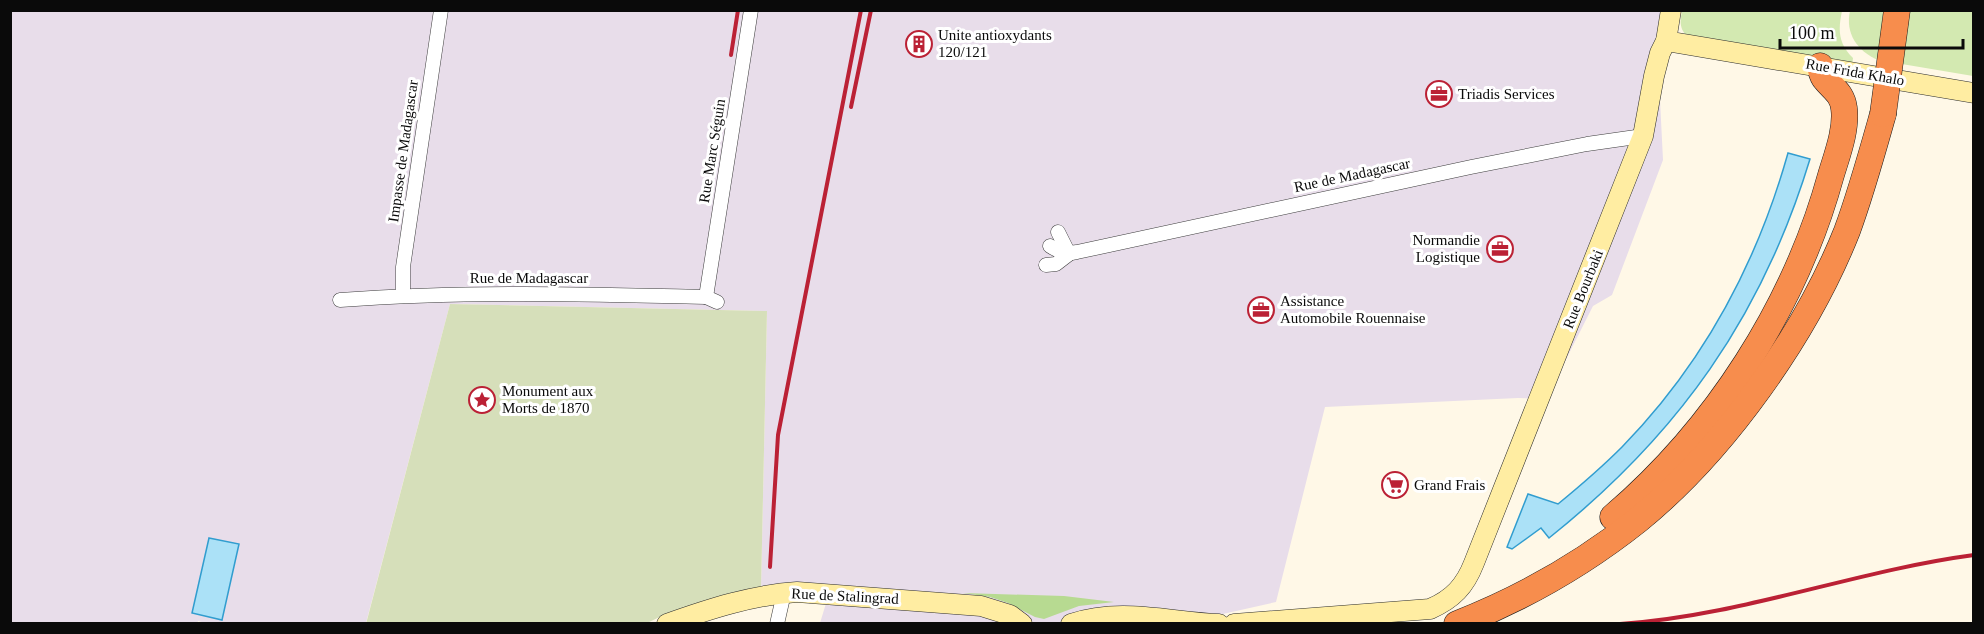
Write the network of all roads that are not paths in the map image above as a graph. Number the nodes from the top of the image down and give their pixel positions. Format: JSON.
{"nodes":[{"id":1,"x":441,"y":10,"type":"edge"},
{"id":2,"x":751,"y":10,"type":"edge"},
{"id":3,"x":1671,"y":10,"type":"edge"},
{"id":4,"x":1897,"y":10,"type":"edge"},
{"id":5,"x":1666,"y":40,"type":"junction"},
{"id":6,"x":1820,"y":66,"type":"junction"},
{"id":7,"x":1974,"y":93,"type":"edge"},
{"id":8,"x":1643,"y":136,"type":"junction"},
{"id":9,"x":1058,"y":232,"type":"dead end"},
{"id":10,"x":1050,"y":246,"type":"dead end"},
{"id":11,"x":1070,"y":254,"type":"junction"},
{"id":12,"x":1046,"y":266,"type":"dead end"},
{"id":13,"x":403,"y":296,"type":"junction"},
{"id":14,"x":712,"y":299,"type":"joint"},
{"id":15,"x":339,"y":300,"type":"dead end"},
{"id":16,"x":784,"y":593,"type":"junction"},
{"id":17,"x":1494,"y":609,"type":"junction"},
{"id":18,"x":692,"y":620,"type":"edge"},
{"id":19,"x":667,"y":624,"type":"edge"},
{"id":20,"x":777,"y":624,"type":"edge"},
{"id":21,"x":1022,"y":624,"type":"edge"},
{"id":22,"x":1071,"y":624,"type":"edge"},
{"id":23,"x":1219,"y":624,"type":"edge"},
{"id":24,"x":1233,"y":624,"type":"edge"},
{"id":25,"x":1457,"y":624,"type":"edge"}],
"edges":[{"from":1,"to":13,"type":"street","name":"Impasse de Madagascar"},
{"from":2,"to":14,"type":"street","name":"Rue Marc Séguin"},
{"from":3,"to":5,"type":"street","name":"Rue Bourbaki"},
{"from":4,"to":17,"type":"highway","bridge":true},
{"from":5,"to":6,"type":"street","name":"Rue Frida Khalo"},
{"from":5,"to":8,"type":"street","name":"Rue Bourbaki"},
{"from":6,"to":7,"type":"street","name":"Rue Frida Khalo"},
{"from":6,"to":17,"type":"highway"},
{"from":8,"to":11,"type":"street","name":"Rue de Madagascar"},
{"from":8,"to":24,"type":"street","name":"Rue Bourbaki"},
{"from":9,"to":11,"type":"street"},
{"from":10,"to":11,"type":"street"},
{"from":11,"to":12,"type":"street","name":"Rue de Madagascar"},
{"from":13,"to":14,"type":"street","name":"Rue de Madagascar"},
{"from":13,"to":15,"type":"street","name":"Rue de Madagascar"},
{"from":16,"to":18,"type":"street","name":"Rue de Stalingrad"},
{"from":16,"to":20,"type":"street"},
{"from":16,"to":21,"type":"street","name":"Rue de Stalingrad"},
{"from":17,"to":25,"type":"highway"},
{"from":18,"to":19,"type":"street","name":"Rue de Stalingrad"},
{"from":22,"to":23,"type":"street"}]}
